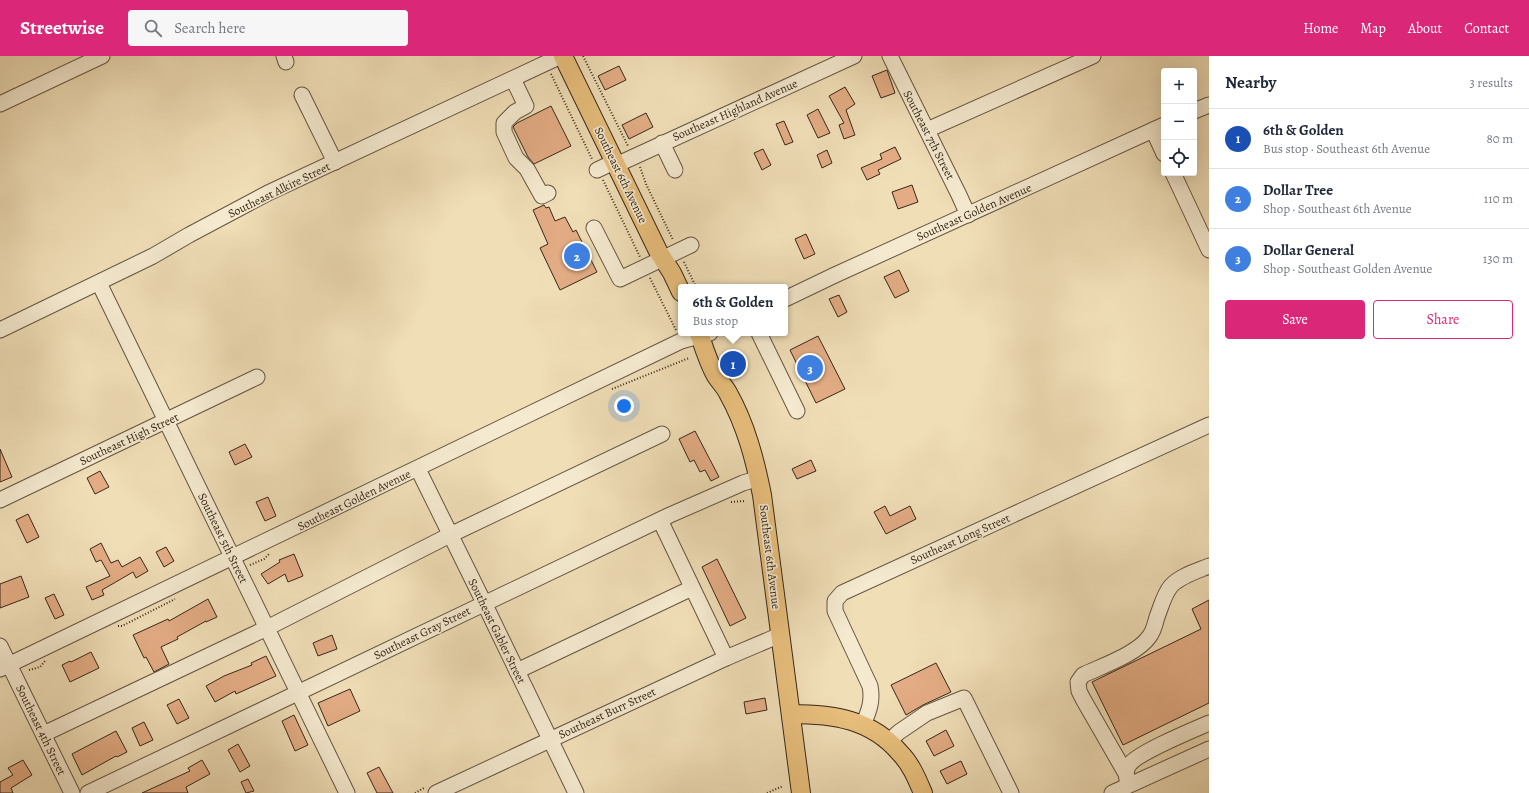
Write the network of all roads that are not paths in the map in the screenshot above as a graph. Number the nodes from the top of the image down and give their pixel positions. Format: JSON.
{"nodes":[{"id":1,"x":102,"y":56,"type":"edge"},
{"id":2,"x":562,"y":56,"type":"edge"},
{"id":3,"x":854,"y":56,"type":"edge"},
{"id":4,"x":890,"y":56,"type":"edge"},
{"id":5,"x":1093,"y":56,"type":"edge"},
{"id":6,"x":513,"y":79,"type":"junction"},
{"id":7,"x":302,"y":96,"type":"dead end"},
{"id":8,"x":0,"y":104,"type":"edge"},
{"id":9,"x":1209,"y":105,"type":"edge"},
{"id":10,"x":1197,"y":110,"type":"edge"},
{"id":11,"x":1158,"y":128,"type":"edge"},
{"id":12,"x":927,"y":130,"type":"junction"},
{"id":13,"x":1161,"y":141,"type":"edge"},
{"id":14,"x":662,"y":143,"type":"junction"},
{"id":15,"x":335,"y":162,"type":"junction"},
{"id":16,"x":615,"y":163,"type":"junction"},
{"id":17,"x":597,"y":170,"type":"road end"},
{"id":18,"x":675,"y":170,"type":"dead end"},
{"id":19,"x":1174,"y":176,"type":"edge"},
{"id":20,"x":548,"y":193,"type":"dead end"},
{"id":21,"x":968,"y":215,"type":"junction"},
{"id":22,"x":594,"y":228,"type":"dead end"},
{"id":23,"x":1209,"y":250,"type":"edge"},
{"id":24,"x":678,"y":252,"type":"junction"},
{"id":25,"x":99,"y":283,"type":"junction"},
{"id":26,"x":680,"y":284,"type":"edge"},
{"id":27,"x":788,"y":298,"type":"edge"},
{"id":28,"x":0,"y":330,"type":"edge"},
{"id":29,"x":697,"y":336,"type":"edge"},
{"id":30,"x":703,"y":336,"type":"edge"},
{"id":31,"x":760,"y":336,"type":"edge"},
{"id":32,"x":257,"y":377,"type":"dead end"},
{"id":33,"x":797,"y":410,"type":"dead end"},
{"id":34,"x":166,"y":422,"type":"junction"},
{"id":35,"x":1209,"y":425,"type":"edge"},
{"id":36,"x":662,"y":434,"type":"dead end"},
{"id":37,"x":418,"y":469,"type":"junction"},
{"id":38,"x":759,"y":478,"type":"junction"},
{"id":39,"x":0,"y":500,"type":"edge"},
{"id":40,"x":660,"y":520,"type":"junction"},
{"id":41,"x":450,"y":535,"type":"junction"},
{"id":42,"x":233,"y":558,"type":"junction"},
{"id":43,"x":1209,"y":566,"type":"edge"},
{"id":44,"x":692,"y":588,"type":"junction"},
{"id":45,"x":485,"y":603,"type":"junction"},
{"id":46,"x":267,"y":628,"type":"junction"},
{"id":47,"x":780,"y":635,"type":"junction"},
{"id":48,"x":0,"y":646,"type":"edge"},
{"id":49,"x":726,"y":658,"type":"junction"},
{"id":50,"x":5,"y":667,"type":"edge"},
{"id":51,"x":516,"y":671,"type":"junction"},
{"id":52,"x":298,"y":693,"type":"junction"},
{"id":53,"x":791,"y":714,"type":"junction"},
{"id":54,"x":1209,"y":723,"type":"edge"},
{"id":55,"x":862,"y":724,"type":"junction"},
{"id":56,"x":44,"y":736,"type":"junction"},
{"id":57,"x":549,"y":739,"type":"junction"},
{"id":58,"x":889,"y":741,"type":"junction"},
{"id":59,"x":1209,"y":749,"type":"edge"},
{"id":60,"x":1127,"y":779,"type":"junction"},
{"id":61,"x":800,"y":792,"type":"edge"},
{"id":62,"x":72,"y":793,"type":"edge"},
{"id":63,"x":88,"y":793,"type":"edge"},
{"id":64,"x":347,"y":793,"type":"edge"},
{"id":65,"x":436,"y":793,"type":"edge"},
{"id":66,"x":576,"y":793,"type":"edge"},
{"id":67,"x":923,"y":793,"type":"edge"},
{"id":68,"x":1011,"y":793,"type":"edge"},
{"id":69,"x":1112,"y":793,"type":"edge"}],
"edges":[{"from":1,"to":8,"type":"street"},
{"from":2,"to":6,"type":"street","name":"Southeast Alkire Street"},
{"from":2,"to":16,"type":"main road","name":"Southeast 6th Avenue"},
{"from":3,"to":14,"type":"street","name":"Southeast Highland Avenue"},
{"from":4,"to":12,"type":"street","name":"Southeast 7th Street"},
{"from":5,"to":12,"type":"street"},
{"from":6,"to":15,"type":"street","name":"Southeast Alkire Street"},
{"from":6,"to":20,"type":"street"},
{"from":7,"to":15,"type":"street"},
{"from":9,"to":10,"type":"street"},
{"from":11,"to":13,"type":"street"},
{"from":11,"to":21,"type":"street","name":"Southeast Golden Avenue"},
{"from":12,"to":21,"type":"street","name":"Southeast 7th Street"},
{"from":14,"to":16,"type":"street","name":"Southeast Highland Avenue"},
{"from":14,"to":18,"type":"street"},
{"from":15,"to":25,"type":"street","name":"Southeast Alkire Street"},
{"from":16,"to":17,"type":"street","name":"Southeast Highland Avenue"},
{"from":16,"to":24,"type":"main road","name":"Southeast 6th Avenue"},
{"from":19,"to":23,"type":"street"},
{"from":21,"to":27,"type":"street","name":"Southeast Golden Avenue"},
{"from":22,"to":24,"type":"street"},
{"from":24,"to":26,"type":"main road","name":"Southeast 6th Avenue"},
{"from":25,"to":28,"type":"street","name":"Southeast Alkire Street"},
{"from":25,"to":34,"type":"street","name":"Southeast 5th Street"},
{"from":29,"to":37,"type":"street","name":"Southeast Golden Avenue"},
{"from":30,"to":38,"type":"main road","name":"Southeast 6th Avenue"},
{"from":31,"to":33,"type":"street"},
{"from":32,"to":34,"type":"street","name":"Southeast High Street"},
{"from":34,"to":39,"type":"street","name":"Southeast High Street"},
{"from":34,"to":42,"type":"street","name":"Southeast 5th Street"},
{"from":35,"to":55,"type":"street","name":"Southeast Long Street"},
{"from":36,"to":41,"type":"street"},
{"from":37,"to":41,"type":"street","name":"Southeast Gabler Street"},
{"from":37,"to":42,"type":"street","name":"Southeast Golden Avenue"},
{"from":38,"to":40,"type":"street","name":"Southeast Gray Street"},
{"from":38,"to":47,"type":"main road","name":"Southeast 6th Avenue"},
{"from":40,"to":44,"type":"street"},
{"from":40,"to":45,"type":"street","name":"Southeast Gray Street"},
{"from":41,"to":45,"type":"street","name":"Southeast Gabler Street"},
{"from":41,"to":46,"type":"street"},
{"from":42,"to":46,"type":"street","name":"Southeast 5th Street"},
{"from":42,"to":50,"type":"street","name":"Southeast Golden Avenue"},
{"from":43,"to":60,"type":"street"},
{"from":44,"to":49,"type":"street"},
{"from":44,"to":51,"type":"street"},
{"from":45,"to":51,"type":"street","name":"Southeast Gabler Street"},
{"from":45,"to":52,"type":"street","name":"Southeast Gray Street"},
{"from":46,"to":52,"type":"street","name":"Southeast 5th Street"},
{"from":46,"to":56,"type":"street"},
{"from":47,"to":49,"type":"street","name":"Southeast Burr Street"},
{"from":47,"to":53,"type":"main road","name":"Southeast 6th Avenue"},
{"from":48,"to":50,"type":"street","name":"Southeast 4th Street"},
{"from":49,"to":57,"type":"street","name":"Southeast Burr Street"},
{"from":50,"to":56,"type":"street","name":"Southeast 4th Street"},
{"from":51,"to":57,"type":"street","name":"Southeast Gabler Street"},
{"from":52,"to":63,"type":"street","name":"Southeast Gray Street"},
{"from":52,"to":64,"type":"street","name":"Southeast 5th Street"},
{"from":53,"to":55,"type":"main road"},
{"from":53,"to":61,"type":"main road","name":"Southeast 6th Avenue"},
{"from":54,"to":60,"type":"street"},
{"from":55,"to":58,"type":"main road"},
{"from":56,"to":62,"type":"street","name":"Southeast 4th Street"},
{"from":57,"to":65,"type":"street","name":"Southeast Burr Street"},
{"from":57,"to":66,"type":"street","name":"Southeast Gabler Street"},
{"from":58,"to":67,"type":"main road"},
{"from":58,"to":68,"type":"street"},
{"from":59,"to":60,"type":"street"},
{"from":60,"to":69,"type":"street"}]}
